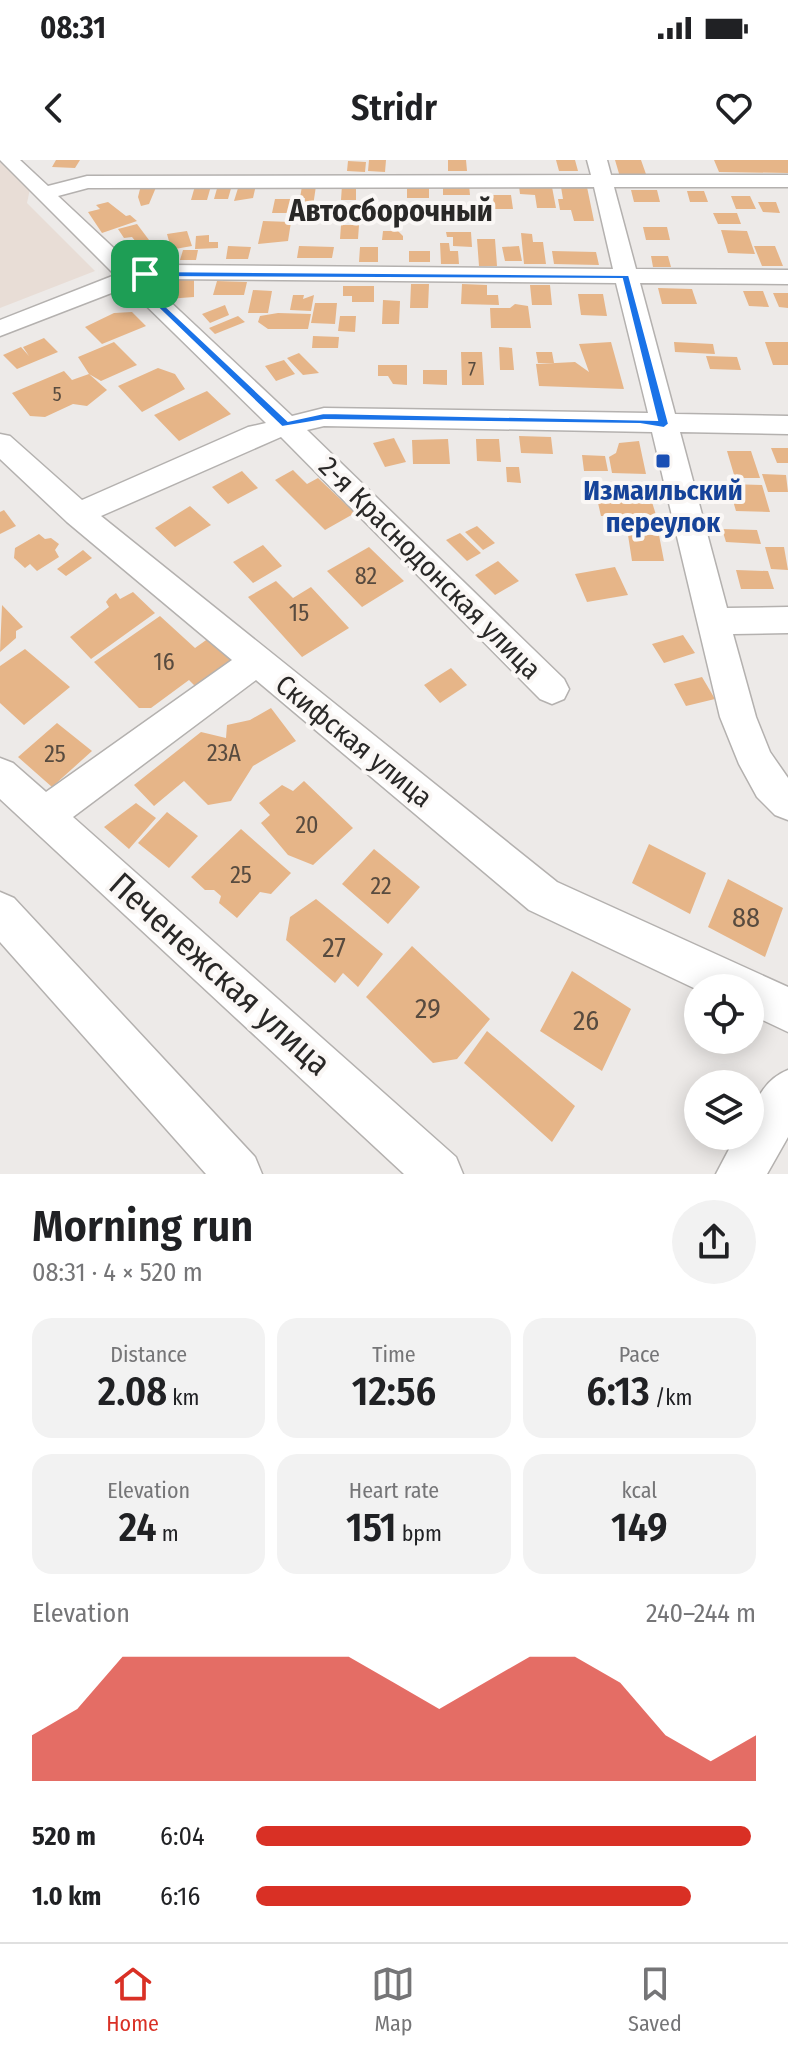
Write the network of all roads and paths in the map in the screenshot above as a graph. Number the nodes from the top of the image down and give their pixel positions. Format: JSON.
{"nodes":[{"id":1,"x":8,"y":160,"type":"edge"},
{"id":2,"x":96,"y":160,"type":"edge"},
{"id":3,"x":599,"y":170,"type":"edge"},
{"id":4,"x":39,"y":179,"type":"edge"},
{"id":5,"x":788,"y":181,"type":"edge"},
{"id":6,"x":87,"y":182,"type":"junction"},
{"id":7,"x":626,"y":276,"type":"junction"},
{"id":8,"x":131,"y":277,"type":"junction"},
{"id":9,"x":788,"y":277,"type":"edge"},
{"id":10,"x":0,"y":329,"type":"edge"},
{"id":11,"x":664,"y":424,"type":"junction"},
{"id":12,"x":285,"y":425,"type":"junction"},
{"id":13,"x":788,"y":425,"type":"edge"},
{"id":14,"x":0,"y":443,"type":"edge"},
{"id":15,"x":78,"y":514,"type":"junction"},
{"id":16,"x":788,"y":620,"type":"edge"},
{"id":17,"x":713,"y":621,"type":"junction"},
{"id":18,"x":257,"y":661,"type":"junction"},
{"id":19,"x":552,"y":689,"type":"dead end"},
{"id":20,"x":0,"y":775,"type":"edge"},
{"id":21,"x":788,"y":803,"type":"edge"},
{"id":22,"x":45,"y":815,"type":"junction"},
{"id":23,"x":0,"y":912,"type":"edge"},
{"id":24,"x":710,"y":974,"type":"edge"},
{"id":25,"x":764,"y":999,"type":"edge"},
{"id":26,"x":788,"y":1010,"type":"edge"},
{"id":27,"x":788,"y":1093,"type":"edge"},
{"id":28,"x":238,"y":1174,"type":"edge"},
{"id":29,"x":439,"y":1174,"type":"edge"},
{"id":30,"x":740,"y":1174,"type":"edge"}],
"edges":[{"from":1,"to":4,"type":"street","name":"2-я Краснодонская улица"},
{"from":2,"to":6,"type":"street"},
{"from":3,"to":5,"type":"street"},
{"from":3,"to":6,"type":"street"},
{"from":3,"to":7,"type":"street"},
{"from":4,"to":6,"type":"street"},
{"from":4,"to":8,"type":"street","name":"2-я Краснодонская улица"},
{"from":7,"to":8,"type":"street"},
{"from":7,"to":9,"type":"street"},
{"from":7,"to":11,"type":"street"},
{"from":8,"to":10,"type":"street"},
{"from":8,"to":12,"type":"street","name":"2-я Краснодонская улица"},
{"from":11,"to":12,"type":"street"},
{"from":11,"to":13,"type":"street"},
{"from":11,"to":17,"type":"street"},
{"from":12,"to":15,"type":"street"},
{"from":12,"to":19,"type":"street","name":"2-я Краснодонская улица"},
{"from":14,"to":15,"type":"street","name":"Скифская улица"},
{"from":15,"to":18,"type":"street","name":"Скифская улица"},
{"from":16,"to":17,"type":"street"},
{"from":17,"to":21,"type":"street"},
{"from":18,"to":22,"type":"street"},
{"from":18,"to":24,"type":"street","name":"Скифская улица"},
{"from":20,"to":22,"type":"street","name":"Печенежская улица"},
{"from":22,"to":29,"type":"street","name":"Печенежская улица"},
{"from":23,"to":28,"type":"street"},
{"from":25,"to":26,"type":"street"},
{"from":27,"to":30,"type":"street"}]}
